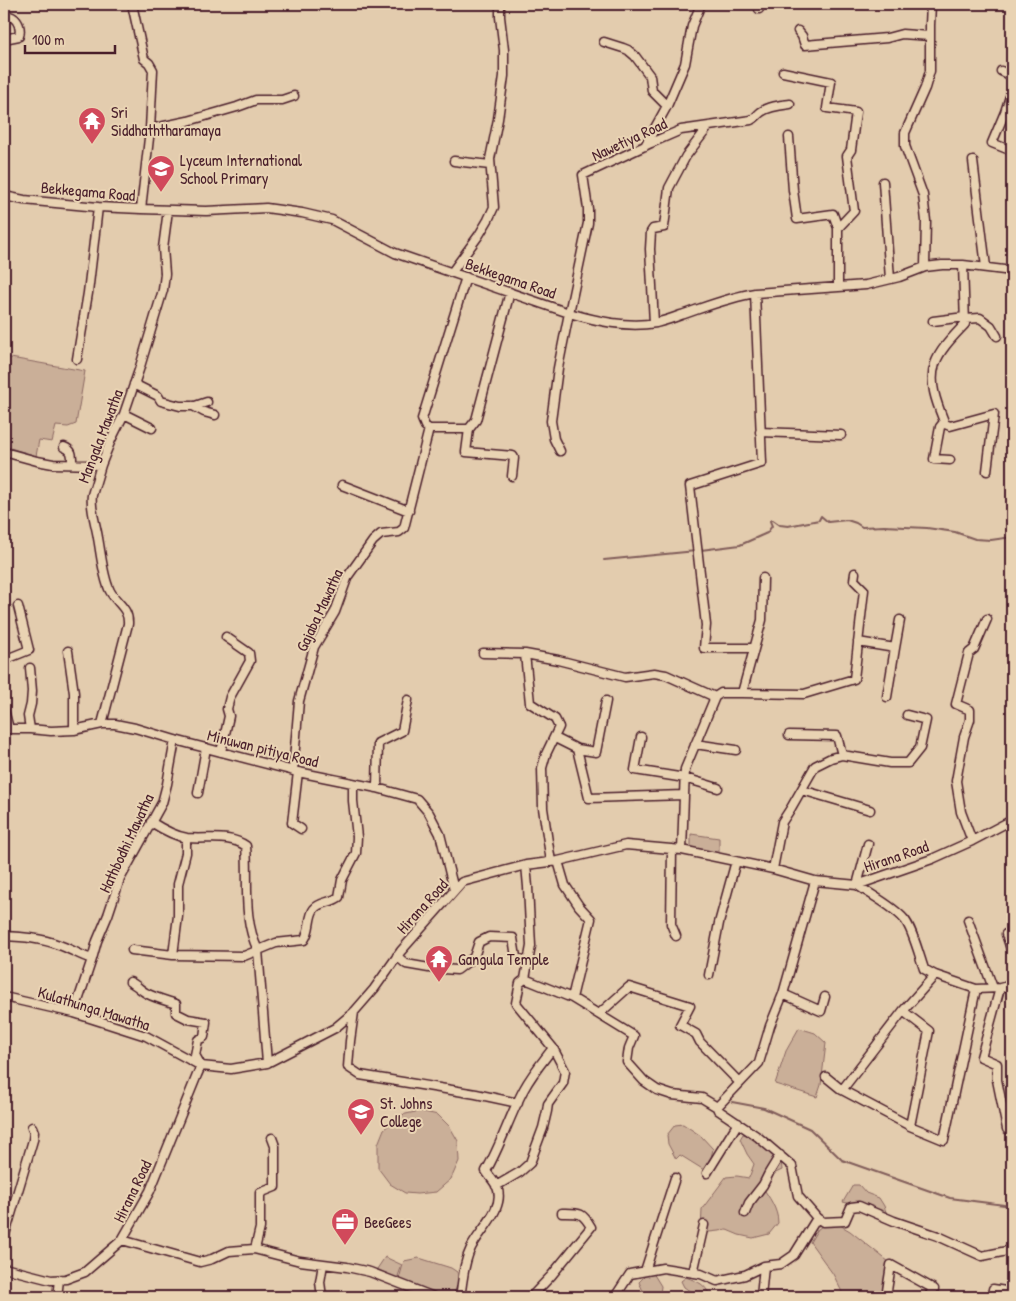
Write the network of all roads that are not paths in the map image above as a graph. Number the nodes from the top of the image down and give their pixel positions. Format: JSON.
{"nodes":[{"id":1,"x":132,"y":4,"type":"edge"},
{"id":2,"x":500,"y":4,"type":"edge"},
{"id":3,"x":701,"y":4,"type":"edge"},
{"id":4,"x":932,"y":4,"type":"edge"},
{"id":5,"x":4,"y":16,"type":"edge"},
{"id":6,"x":798,"y":30,"type":"dead end"},
{"id":7,"x":930,"y":36,"type":"junction"},
{"id":8,"x":4,"y":39,"type":"edge"},
{"id":9,"x":604,"y":42,"type":"dead end"},
{"id":10,"x":1001,"y":71,"type":"dead end"},
{"id":11,"x":783,"y":72,"type":"dead end"},
{"id":12,"x":1012,"y":76,"type":"edge"},
{"id":13,"x":1012,"y":90,"type":"edge"},
{"id":14,"x":294,"y":96,"type":"dead end"},
{"id":15,"x":790,"y":104,"type":"dead end"},
{"id":16,"x":667,"y":106,"type":"junction"},
{"id":17,"x":709,"y":126,"type":"junction"},
{"id":18,"x":150,"y":129,"type":"junction"},
{"id":19,"x":789,"y":137,"type":"dead end"},
{"id":20,"x":645,"y":146,"type":"junction"},
{"id":21,"x":1012,"y":151,"type":"edge"},
{"id":22,"x":454,"y":161,"type":"dead end"},
{"id":23,"x":973,"y":161,"type":"dead end"},
{"id":24,"x":490,"y":165,"type":"junction"},
{"id":25,"x":883,"y":182,"type":"dead end"},
{"id":26,"x":4,"y":196,"type":"edge"},
{"id":27,"x":98,"y":207,"type":"junction"},
{"id":28,"x":142,"y":209,"type":"junction"},
{"id":29,"x":168,"y":210,"type":"junction"},
{"id":30,"x":838,"y":228,"type":"junction"},
{"id":31,"x":963,"y":265,"type":"junction"},
{"id":32,"x":925,"y":267,"type":"junction"},
{"id":33,"x":986,"y":267,"type":"junction"},
{"id":34,"x":1012,"y":271,"type":"edge"},
{"id":35,"x":452,"y":272,"type":"junction"},
{"id":36,"x":466,"y":277,"type":"junction"},
{"id":37,"x":890,"y":279,"type":"junction"},
{"id":38,"x":838,"y":287,"type":"junction"},
{"id":39,"x":510,"y":292,"type":"junction"},
{"id":40,"x":755,"y":293,"type":"junction"},
{"id":41,"x":569,"y":312,"type":"junction"},
{"id":42,"x":965,"y":318,"type":"junction"},
{"id":43,"x":933,"y":321,"type":"dead end"},
{"id":44,"x":654,"y":323,"type":"junction"},
{"id":45,"x":997,"y":336,"type":"dead end"},
{"id":46,"x":77,"y":359,"type":"dead end"},
{"id":47,"x":134,"y":384,"type":"junction"},
{"id":48,"x":207,"y":402,"type":"dead end"},
{"id":49,"x":193,"y":406,"type":"junction"},
{"id":50,"x":124,"y":414,"type":"junction"},
{"id":51,"x":215,"y":415,"type":"dead end"},
{"id":52,"x":944,"y":422,"type":"junction"},
{"id":53,"x":152,"y":428,"type":"dead end"},
{"id":54,"x":429,"y":429,"type":"junction"},
{"id":55,"x":469,"y":429,"type":"junction"},
{"id":56,"x":760,"y":432,"type":"junction"},
{"id":57,"x":841,"y":435,"type":"dead end"},
{"id":58,"x":64,"y":447,"type":"dead end"},
{"id":59,"x":560,"y":451,"type":"dead end"},
{"id":60,"x":4,"y":452,"type":"edge"},
{"id":61,"x":950,"y":460,"type":"dead end"},
{"id":62,"x":72,"y":464,"type":"junction"},
{"id":63,"x":101,"y":465,"type":"junction"},
{"id":64,"x":987,"y":471,"type":"dead end"},
{"id":65,"x":512,"y":476,"type":"dead end"},
{"id":66,"x":342,"y":485,"type":"dead end"},
{"id":67,"x":409,"y":511,"type":"junction"},
{"id":68,"x":855,"y":573,"type":"dead end"},
{"id":69,"x":763,"y":578,"type":"dead end"},
{"id":70,"x":18,"y":606,"type":"dead end"},
{"id":71,"x":987,"y":619,"type":"dead end"},
{"id":72,"x":900,"y":620,"type":"dead end"},
{"id":73,"x":226,"y":637,"type":"dead end"},
{"id":74,"x":858,"y":642,"type":"junction"},
{"id":75,"x":754,"y":648,"type":"junction"},
{"id":76,"x":895,"y":648,"type":"junction"},
{"id":77,"x":68,"y":651,"type":"dead end"},
{"id":78,"x":483,"y":653,"type":"dead end"},
{"id":79,"x":525,"y":654,"type":"junction"},
{"id":80,"x":4,"y":660,"type":"edge"},
{"id":81,"x":30,"y":668,"type":"dead end"},
{"id":82,"x":742,"y":694,"type":"junction"},
{"id":83,"x":715,"y":697,"type":"junction"},
{"id":84,"x":887,"y":697,"type":"dead end"},
{"id":85,"x":408,"y":700,"type":"dead end"},
{"id":86,"x":606,"y":701,"type":"dead end"},
{"id":87,"x":4,"y":710,"type":"edge"},
{"id":88,"x":907,"y":715,"type":"dead end"},
{"id":89,"x":102,"y":724,"type":"junction"},
{"id":90,"x":30,"y":729,"type":"junction"},
{"id":91,"x":7,"y":730,"type":"edge"},
{"id":92,"x":74,"y":730,"type":"junction"},
{"id":93,"x":789,"y":735,"type":"dead end"},
{"id":94,"x":641,"y":737,"type":"dead end"},
{"id":95,"x":555,"y":738,"type":"junction"},
{"id":96,"x":175,"y":740,"type":"junction"},
{"id":97,"x":695,"y":744,"type":"junction"},
{"id":98,"x":206,"y":748,"type":"junction"},
{"id":99,"x":577,"y":749,"type":"junction"},
{"id":100,"x":736,"y":750,"type":"dead end"},
{"id":101,"x":221,"y":752,"type":"junction"},
{"id":102,"x":842,"y":755,"type":"junction"},
{"id":103,"x":295,"y":772,"type":"junction"},
{"id":104,"x":685,"y":778,"type":"junction"},
{"id":105,"x":353,"y":783,"type":"junction"},
{"id":106,"x":377,"y":788,"type":"junction"},
{"id":107,"x":718,"y":788,"type":"dead end"},
{"id":108,"x":802,"y":790,"type":"junction"},
{"id":109,"x":198,"y":793,"type":"dead end"},
{"id":110,"x":684,"y":795,"type":"junction"},
{"id":111,"x":870,"y":810,"type":"dead end"},
{"id":112,"x":1012,"y":820,"type":"edge"},
{"id":113,"x":151,"y":822,"type":"junction"},
{"id":114,"x":301,"y":829,"type":"dead end"},
{"id":115,"x":186,"y":838,"type":"junction"},
{"id":116,"x":972,"y":841,"type":"junction"},
{"id":117,"x":868,"y":844,"type":"dead end"},
{"id":118,"x":672,"y":849,"type":"junction"},
{"id":119,"x":682,"y":850,"type":"junction"},
{"id":120,"x":736,"y":861,"type":"junction"},
{"id":121,"x":554,"y":862,"type":"junction"},
{"id":122,"x":526,"y":865,"type":"junction"},
{"id":123,"x":773,"y":869,"type":"junction"},
{"id":124,"x":815,"y":881,"type":"junction"},
{"id":125,"x":857,"y":885,"type":"junction"},
{"id":126,"x":454,"y":890,"type":"junction"},
{"id":127,"x":968,"y":920,"type":"dead end"},
{"id":128,"x":1006,"y":934,"type":"dead end"},
{"id":129,"x":4,"y":936,"type":"edge"},
{"id":130,"x":676,"y":936,"type":"dead end"},
{"id":131,"x":132,"y":950,"type":"dead end"},
{"id":132,"x":258,"y":950,"type":"junction"},
{"id":133,"x":1012,"y":952,"type":"edge"},
{"id":134,"x":173,"y":955,"type":"junction"},
{"id":135,"x":396,"y":956,"type":"junction"},
{"id":136,"x":92,"y":959,"type":"junction"},
{"id":137,"x":528,"y":962,"type":"junction"},
{"id":138,"x":708,"y":975,"type":"dead end"},
{"id":139,"x":935,"y":975,"type":"junction"},
{"id":140,"x":525,"y":979,"type":"junction"},
{"id":141,"x":130,"y":982,"type":"dead end"},
{"id":142,"x":1012,"y":985,"type":"edge"},
{"id":143,"x":997,"y":988,"type":"junction"},
{"id":144,"x":976,"y":989,"type":"junction"},
{"id":145,"x":783,"y":994,"type":"junction"},
{"id":146,"x":4,"y":997,"type":"edge"},
{"id":147,"x":825,"y":997,"type":"dead end"},
{"id":148,"x":572,"y":998,"type":"junction"},
{"id":149,"x":903,"y":1011,"type":"junction"},
{"id":150,"x":354,"y":1012,"type":"junction"},
{"id":151,"x":74,"y":1013,"type":"junction"},
{"id":152,"x":600,"y":1014,"type":"junction"},
{"id":153,"x":553,"y":1048,"type":"junction"},
{"id":154,"x":267,"y":1063,"type":"junction"},
{"id":155,"x":201,"y":1066,"type":"junction"},
{"id":156,"x":826,"y":1078,"type":"dead end"},
{"id":157,"x":740,"y":1083,"type":"junction"},
{"id":158,"x":842,"y":1090,"type":"junction"},
{"id":159,"x":518,"y":1103,"type":"junction"},
{"id":160,"x":717,"y":1107,"type":"junction"},
{"id":161,"x":738,"y":1123,"type":"junction"},
{"id":162,"x":910,"y":1126,"type":"junction"},
{"id":163,"x":32,"y":1127,"type":"dead end"},
{"id":164,"x":1007,"y":1129,"type":"dead end"},
{"id":165,"x":272,"y":1138,"type":"dead end"},
{"id":166,"x":780,"y":1155,"type":"junction"},
{"id":167,"x":707,"y":1173,"type":"dead end"},
{"id":168,"x":675,"y":1178,"type":"dead end"},
{"id":169,"x":496,"y":1186,"type":"junction"},
{"id":170,"x":562,"y":1213,"type":"dead end"},
{"id":171,"x":745,"y":1213,"type":"dead end"},
{"id":172,"x":817,"y":1218,"type":"junction"},
{"id":173,"x":704,"y":1225,"type":"dead end"},
{"id":174,"x":4,"y":1238,"type":"edge"},
{"id":175,"x":122,"y":1240,"type":"junction"},
{"id":176,"x":255,"y":1249,"type":"junction"},
{"id":177,"x":1012,"y":1250,"type":"edge"},
{"id":178,"x":323,"y":1264,"type":"junction"},
{"id":179,"x":764,"y":1266,"type":"junction"},
{"id":180,"x":4,"y":1268,"type":"edge"},
{"id":181,"x":645,"y":1271,"type":"junction"},
{"id":182,"x":693,"y":1273,"type":"junction"},
{"id":183,"x":59,"y":1280,"type":"junction"},
{"id":184,"x":994,"y":1289,"type":"dead end"},
{"id":185,"x":1012,"y":1292,"type":"edge"},
{"id":186,"x":57,"y":1297,"type":"edge"},
{"id":187,"x":322,"y":1297,"type":"edge"},
{"id":188,"x":434,"y":1297,"type":"edge"},
{"id":189,"x":460,"y":1297,"type":"edge"},
{"id":190,"x":531,"y":1297,"type":"edge"},
{"id":191,"x":615,"y":1297,"type":"edge"},
{"id":192,"x":761,"y":1297,"type":"edge"},
{"id":193,"x":886,"y":1297,"type":"edge"},
{"id":194,"x":928,"y":1297,"type":"edge"}],
"edges":[{"from":1,"to":18,"type":"street"},
{"from":2,"to":24,"type":"street"},
{"from":3,"to":16,"type":"street"},
{"from":4,"to":7,"type":"street"},
{"from":5,"to":8,"type":"street"},
{"from":6,"to":7,"type":"street"},
{"from":7,"to":32,"type":"street"},
{"from":9,"to":16,"type":"street"},
{"from":10,"to":12,"type":"street"},
{"from":11,"to":30,"type":"street"},
{"from":13,"to":21,"type":"street"},
{"from":14,"to":18,"type":"street"},
{"from":15,"to":17,"type":"street","name":"Nawetiya Road"},
{"from":16,"to":20,"type":"street"},
{"from":17,"to":20,"type":"street","name":"Nawetiya Road"},
{"from":17,"to":44,"type":"street"},
{"from":18,"to":28,"type":"street"},
{"from":19,"to":30,"type":"street"},
{"from":20,"to":41,"type":"street","name":"Nawetiya Road"},
{"from":22,"to":24,"type":"street"},
{"from":23,"to":33,"type":"street"},
{"from":24,"to":35,"type":"street"},
{"from":25,"to":37,"type":"street"},
{"from":26,"to":27,"type":"street","name":"Bekkegama Road"},
{"from":27,"to":28,"type":"street","name":"Bekkegama Road"},
{"from":27,"to":46,"type":"street"},
{"from":28,"to":29,"type":"street","name":"Bekkegama Road"},
{"from":29,"to":35,"type":"street","name":"Bekkegama Road"},
{"from":29,"to":47,"type":"street","name":"Mangala Mawatha"},
{"from":30,"to":38,"type":"street"},
{"from":31,"to":32,"type":"street","name":"Bekkegama Road"},
{"from":31,"to":33,"type":"street","name":"Bekkegama Road"},
{"from":31,"to":42,"type":"street"},
{"from":32,"to":37,"type":"street","name":"Bekkegama Road"},
{"from":33,"to":34,"type":"street","name":"Bekkegama Road"},
{"from":35,"to":36,"type":"street","name":"Bekkegama Road"},
{"from":36,"to":39,"type":"street","name":"Bekkegama Road"},
{"from":36,"to":54,"type":"street","name":"Gajaba Mawatha"},
{"from":37,"to":38,"type":"street","name":"Bekkegama Road"},
{"from":38,"to":40,"type":"street","name":"Bekkegama Road"},
{"from":39,"to":41,"type":"street","name":"Bekkegama Road"},
{"from":39,"to":55,"type":"street"},
{"from":40,"to":44,"type":"street","name":"Bekkegama Road"},
{"from":40,"to":56,"type":"street"},
{"from":41,"to":44,"type":"street","name":"Bekkegama Road"},
{"from":41,"to":59,"type":"street"},
{"from":42,"to":43,"type":"street"},
{"from":42,"to":45,"type":"street"},
{"from":42,"to":52,"type":"street"},
{"from":47,"to":49,"type":"street"},
{"from":47,"to":50,"type":"street","name":"Mangala Mawatha"},
{"from":48,"to":49,"type":"street"},
{"from":49,"to":51,"type":"street"},
{"from":50,"to":53,"type":"street"},
{"from":50,"to":63,"type":"street","name":"Mangala Mawatha"},
{"from":52,"to":61,"type":"street"},
{"from":52,"to":64,"type":"street"},
{"from":54,"to":55,"type":"street"},
{"from":54,"to":67,"type":"street","name":"Gajaba Mawatha"},
{"from":55,"to":65,"type":"street"},
{"from":56,"to":57,"type":"street"},
{"from":56,"to":75,"type":"street"},
{"from":58,"to":62,"type":"street"},
{"from":60,"to":62,"type":"street"},
{"from":62,"to":63,"type":"street"},
{"from":63,"to":89,"type":"street","name":"Mangala Mawatha"},
{"from":66,"to":67,"type":"street"},
{"from":67,"to":103,"type":"street","name":"Gajaba Mawatha"},
{"from":68,"to":74,"type":"street"},
{"from":69,"to":75,"type":"street"},
{"from":70,"to":80,"type":"street"},
{"from":71,"to":116,"type":"street"},
{"from":72,"to":76,"type":"street"},
{"from":73,"to":101,"type":"street"},
{"from":74,"to":76,"type":"street"},
{"from":74,"to":82,"type":"street"},
{"from":75,"to":82,"type":"street"},
{"from":76,"to":84,"type":"street"},
{"from":77,"to":92,"type":"street"},
{"from":78,"to":79,"type":"street"},
{"from":79,"to":83,"type":"street"},
{"from":79,"to":95,"type":"street"},
{"from":81,"to":90,"type":"street"},
{"from":82,"to":83,"type":"street"},
{"from":83,"to":97,"type":"street"},
{"from":85,"to":106,"type":"street"},
{"from":86,"to":99,"type":"street"},
{"from":87,"to":91,"type":"street"},
{"from":88,"to":102,"type":"street"},
{"from":89,"to":92,"type":"street","name":"Minuwan pitiya Road"},
{"from":89,"to":96,"type":"street","name":"Minuwan pitiya Road"},
{"from":90,"to":91,"type":"street","name":"Minuwan pitiya Road"},
{"from":90,"to":92,"type":"street","name":"Minuwan pitiya Road"},
{"from":93,"to":102,"type":"street"},
{"from":94,"to":104,"type":"street"},
{"from":95,"to":99,"type":"street"},
{"from":95,"to":121,"type":"street"},
{"from":96,"to":98,"type":"street","name":"Minuwan pitiya Road"},
{"from":96,"to":113,"type":"street","name":"Hathbodhi Mawatha"},
{"from":97,"to":100,"type":"street"},
{"from":97,"to":104,"type":"street"},
{"from":98,"to":101,"type":"street","name":"Minuwan pitiya Road"},
{"from":98,"to":109,"type":"street"},
{"from":99,"to":110,"type":"street"},
{"from":101,"to":103,"type":"street","name":"Minuwan pitiya Road"},
{"from":102,"to":108,"type":"street"},
{"from":103,"to":105,"type":"street","name":"Minuwan pitiya Road"},
{"from":103,"to":114,"type":"street"},
{"from":104,"to":107,"type":"street"},
{"from":104,"to":110,"type":"street"},
{"from":105,"to":106,"type":"street","name":"Minuwan pitiya Road"},
{"from":105,"to":132,"type":"street"},
{"from":106,"to":126,"type":"street","name":"Minuwan pitiya Road"},
{"from":108,"to":111,"type":"street"},
{"from":108,"to":123,"type":"street"},
{"from":110,"to":119,"type":"street"},
{"from":112,"to":116,"type":"street","name":"Hirana Road"},
{"from":113,"to":115,"type":"street"},
{"from":113,"to":136,"type":"street","name":"Hathbodhi Mawatha"},
{"from":115,"to":132,"type":"street"},
{"from":115,"to":134,"type":"street"},
{"from":116,"to":125,"type":"street","name":"Hirana Road"},
{"from":117,"to":125,"type":"street"},
{"from":118,"to":119,"type":"street","name":"Hirana Road"},
{"from":118,"to":121,"type":"street","name":"Hirana Road"},
{"from":118,"to":130,"type":"street"},
{"from":119,"to":120,"type":"street","name":"Hirana Road"},
{"from":120,"to":123,"type":"street","name":"Hirana Road"},
{"from":120,"to":138,"type":"street"},
{"from":121,"to":122,"type":"street","name":"Hirana Road"},
{"from":121,"to":148,"type":"street"},
{"from":122,"to":126,"type":"street","name":"Hirana Road"},
{"from":122,"to":137,"type":"street"},
{"from":123,"to":124,"type":"street","name":"Hirana Road"},
{"from":124,"to":125,"type":"street","name":"Hirana Road"},
{"from":124,"to":145,"type":"street"},
{"from":125,"to":139,"type":"street"},
{"from":126,"to":135,"type":"street","name":"Hirana Road"},
{"from":127,"to":143,"type":"street"},
{"from":128,"to":133,"type":"street"},
{"from":129,"to":136,"type":"street"},
{"from":131,"to":134,"type":"street"},
{"from":132,"to":134,"type":"street"},
{"from":132,"to":154,"type":"street"},
{"from":135,"to":137,"type":"street"},
{"from":135,"to":150,"type":"street","name":"Hirana Road"},
{"from":136,"to":151,"type":"street","name":"Hathbodhi Mawatha"},
{"from":137,"to":140,"type":"street"},
{"from":139,"to":144,"type":"street"},
{"from":139,"to":149,"type":"street"},
{"from":140,"to":148,"type":"street"},
{"from":140,"to":153,"type":"street"},
{"from":141,"to":155,"type":"street"},
{"from":142,"to":143,"type":"street"},
{"from":143,"to":144,"type":"street"},
{"from":143,"to":164,"type":"street"},
{"from":144,"to":162,"type":"street"},
{"from":145,"to":147,"type":"street"},
{"from":145,"to":157,"type":"street"},
{"from":146,"to":151,"type":"street","name":"Kulathunga Mawatha"},
{"from":148,"to":152,"type":"street"},
{"from":149,"to":158,"type":"street"},
{"from":149,"to":162,"type":"street"},
{"from":150,"to":154,"type":"street","name":"Hirana Road"},
{"from":150,"to":159,"type":"street"},
{"from":151,"to":155,"type":"street","name":"Kulathunga Mawatha"},
{"from":152,"to":157,"type":"street"},
{"from":152,"to":160,"type":"street"},
{"from":153,"to":159,"type":"street"},
{"from":153,"to":169,"type":"street"},
{"from":154,"to":155,"type":"street","name":"Hirana Road"},
{"from":155,"to":175,"type":"street","name":"Hirana Road"},
{"from":156,"to":158,"type":"street"},
{"from":157,"to":160,"type":"street"},
{"from":158,"to":162,"type":"street"},
{"from":159,"to":169,"type":"street"},
{"from":160,"to":161,"type":"street"},
{"from":161,"to":166,"type":"street"},
{"from":161,"to":167,"type":"street"},
{"from":163,"to":174,"type":"street"},
{"from":165,"to":176,"type":"street"},
{"from":166,"to":171,"type":"street"},
{"from":166,"to":172,"type":"street"},
{"from":168,"to":181,"type":"street"},
{"from":169,"to":189,"type":"street"},
{"from":170,"to":190,"type":"street"},
{"from":172,"to":177,"type":"street"},
{"from":172,"to":179,"type":"street"},
{"from":173,"to":182,"type":"street"},
{"from":175,"to":176,"type":"street"},
{"from":175,"to":183,"type":"street","name":"Hirana Road"},
{"from":176,"to":178,"type":"street"},
{"from":178,"to":187,"type":"street"},
{"from":178,"to":188,"type":"street"},
{"from":179,"to":182,"type":"street"},
{"from":179,"to":192,"type":"street"},
{"from":180,"to":183,"type":"street","name":"Hirana Road"},
{"from":181,"to":182,"type":"street"},
{"from":181,"to":191,"type":"street"},
{"from":183,"to":186,"type":"street"},
{"from":184,"to":185,"type":"street"},
{"from":193,"to":194,"type":"street"}]}
